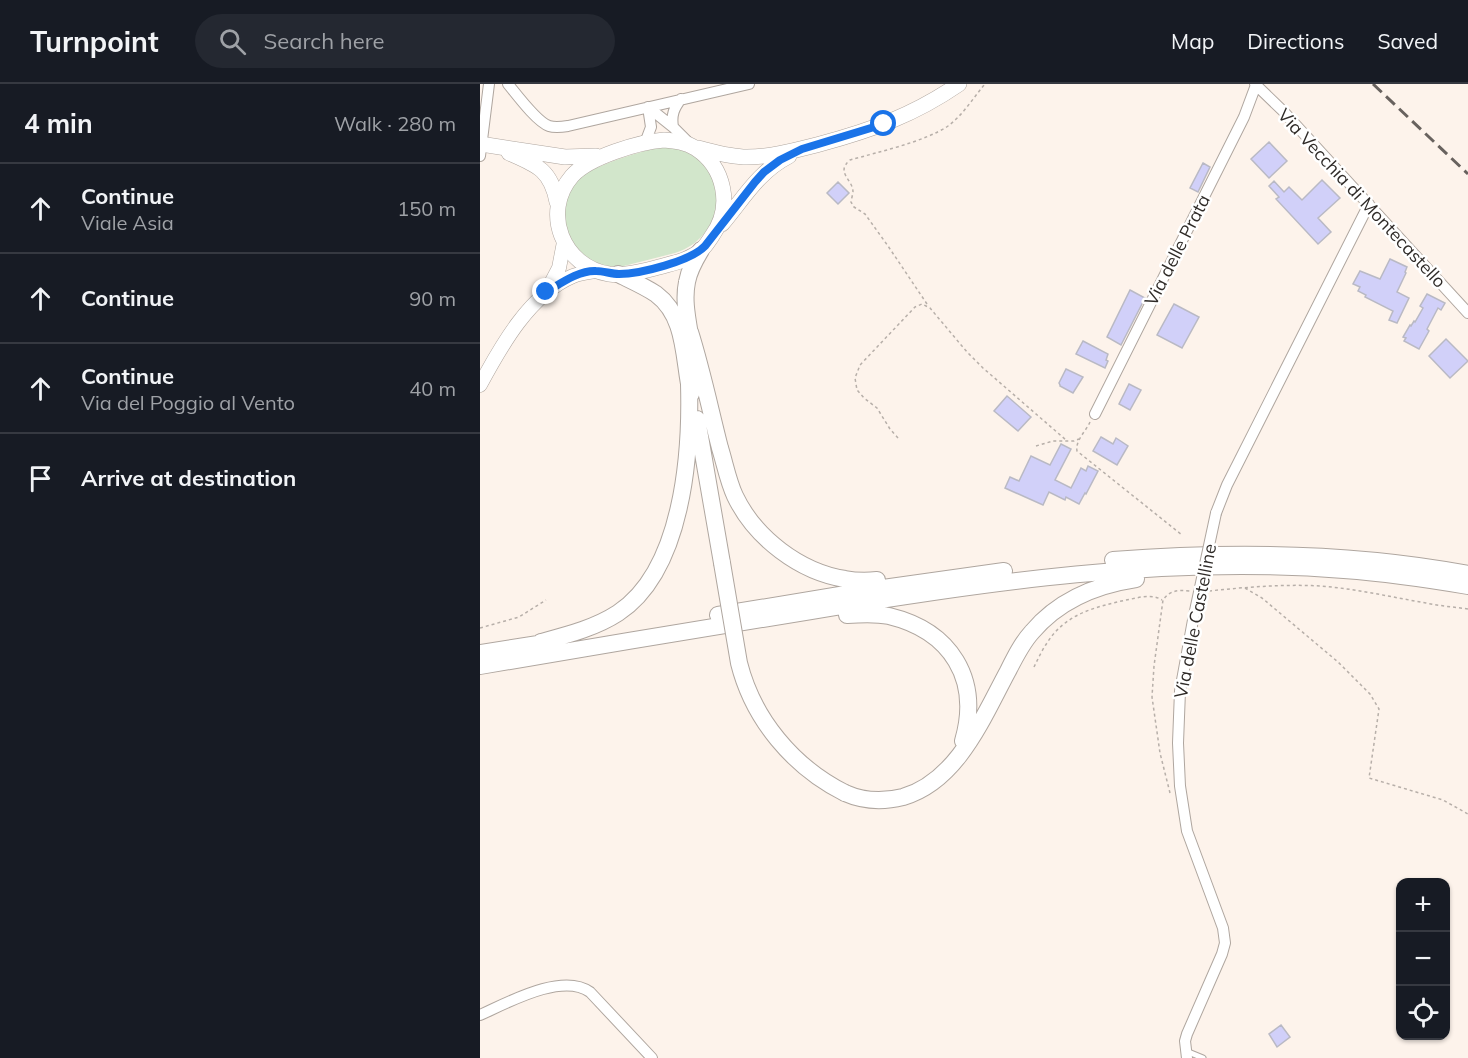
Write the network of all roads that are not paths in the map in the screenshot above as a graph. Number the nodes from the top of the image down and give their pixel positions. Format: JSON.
{"nodes":[{"id":1,"x":489,"y":84,"type":"edge"},
{"id":2,"x":508,"y":84,"type":"edge"},
{"id":3,"x":749,"y":84,"type":"edge"},
{"id":4,"x":958,"y":84,"type":"edge"},
{"id":5,"x":1256,"y":85,"type":"edge"},
{"id":6,"x":681,"y":99,"type":"junction"},
{"id":7,"x":648,"y":107,"type":"junction"},
{"id":8,"x":673,"y":126,"type":"junction"},
{"id":9,"x":645,"y":143,"type":"junction"},
{"id":10,"x":498,"y":147,"type":"junction"},
{"id":11,"x":694,"y":147,"type":"junction"},
{"id":12,"x":480,"y":148,"type":"edge"},
{"id":13,"x":802,"y":149,"type":"junction"},
{"id":14,"x":612,"y":153,"type":"junction"},
{"id":15,"x":557,"y":202,"type":"junction"},
{"id":16,"x":1369,"y":204,"type":"junction"},
{"id":17,"x":716,"y":230,"type":"junction"},
{"id":18,"x":564,"y":242,"type":"junction"},
{"id":19,"x":701,"y":250,"type":"junction"},
{"id":20,"x":596,"y":271,"type":"junction"},
{"id":21,"x":618,"y":274,"type":"junction"},
{"id":22,"x":546,"y":292,"type":"junction"},
{"id":23,"x":1468,"y":313,"type":"edge"},
{"id":24,"x":690,"y":332,"type":"junction"},
{"id":25,"x":689,"y":384,"type":"junction"},
{"id":26,"x":480,"y":385,"type":"edge"},
{"id":27,"x":1095,"y":414,"type":"road end"},
{"id":28,"x":709,"y":481,"type":"junction"},
{"id":29,"x":1183,"y":567,"type":"junction"},
{"id":30,"x":1468,"y":574,"type":"edge"},
{"id":31,"x":965,"y":576,"type":"junction"},
{"id":32,"x":1468,"y":586,"type":"edge"},
{"id":33,"x":756,"y":620,"type":"junction"},
{"id":34,"x":531,"y":645,"type":"junction"},
{"id":35,"x":480,"y":653,"type":"edge"},
{"id":36,"x":480,"y":666,"type":"edge"},
{"id":37,"x":957,"y":757,"type":"junction"},
{"id":38,"x":480,"y":1015,"type":"edge"},
{"id":39,"x":1186,"y":1054,"type":"edge"},
{"id":40,"x":652,"y":1058,"type":"edge"},
{"id":41,"x":1203,"y":1058,"type":"edge"}],
"edges":[{"from":1,"to":12,"type":"street"},
{"from":2,"to":7,"type":"street"},
{"from":3,"to":6,"type":"street"},
{"from":4,"to":13,"type":"main road"},
{"from":5,"to":16,"type":"street","name":"Via Vecchia di Montecastello"},
{"from":5,"to":27,"type":"street","name":"Via delle Prata"},
{"from":6,"to":7,"type":"street"},
{"from":6,"to":8,"type":"street"},
{"from":7,"to":8,"type":"street"},
{"from":7,"to":9,"type":"street"},
{"from":8,"to":11,"type":"street"},
{"from":9,"to":11,"type":"main road"},
{"from":9,"to":14,"type":"main road"},
{"from":10,"to":12,"type":"main road"},
{"from":10,"to":14,"type":"main road"},
{"from":10,"to":15,"type":"main road"},
{"from":11,"to":13,"type":"main road"},
{"from":11,"to":17,"type":"main road"},
{"from":13,"to":17,"type":"main road"},
{"from":14,"to":15,"type":"main road"},
{"from":15,"to":18,"type":"main road"},
{"from":16,"to":23,"type":"street","name":"Via Vecchia di Montecastello"},
{"from":16,"to":39,"type":"street","name":"Via delle Castelline","bridge":true},
{"from":17,"to":19,"type":"main road"},
{"from":18,"to":20,"type":"main road"},
{"from":18,"to":22,"type":"main road"},
{"from":19,"to":21,"type":"main road"},
{"from":19,"to":24,"type":"highway"},
{"from":20,"to":21,"type":"main road"},
{"from":20,"to":22,"type":"main road"},
{"from":21,"to":25,"type":"highway"},
{"from":22,"to":26,"type":"main road"},
{"from":24,"to":28,"type":"highway"},
{"from":24,"to":31,"type":"highway"},
{"from":25,"to":28,"type":"highway"},
{"from":25,"to":34,"type":"highway"},
{"from":28,"to":37,"type":"highway","bridge":true},
{"from":29,"to":32,"type":"highway"},
{"from":29,"to":33,"type":"highway"},
{"from":29,"to":37,"type":"highway"},
{"from":30,"to":31,"type":"highway"},
{"from":31,"to":34,"type":"highway"},
{"from":33,"to":36,"type":"highway"},
{"from":33,"to":37,"type":"highway"},
{"from":34,"to":35,"type":"highway"},
{"from":38,"to":40,"type":"street"},
{"from":39,"to":41,"type":"lane"}]}
